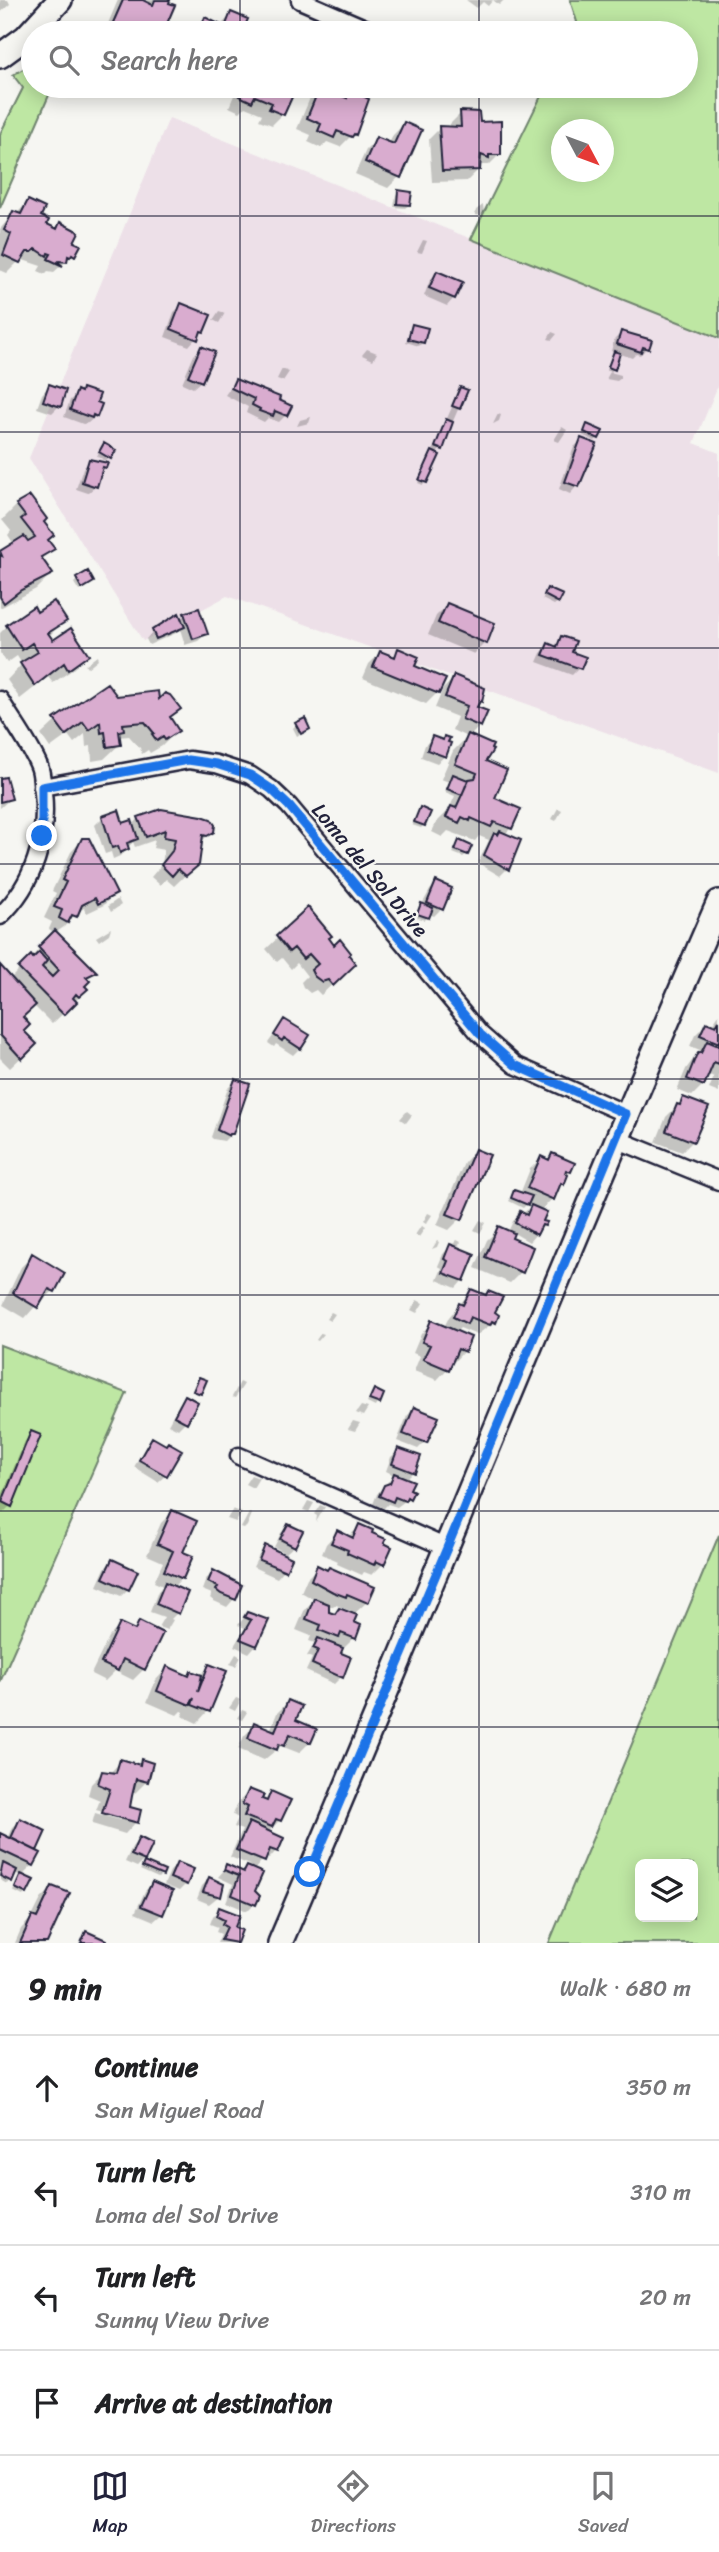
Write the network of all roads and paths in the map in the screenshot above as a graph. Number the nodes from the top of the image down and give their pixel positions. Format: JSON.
{"nodes":[{"id":1,"x":60,"y":0,"type":"edge"},
{"id":2,"x":300,"y":0,"type":"edge"},
{"id":3,"x":41,"y":21,"type":"edge"},
{"id":4,"x":348,"y":21,"type":"edge"},
{"id":5,"x":21,"y":41,"type":"edge"},
{"id":6,"x":0,"y":56,"type":"edge"},
{"id":7,"x":0,"y":700,"type":"edge"},
{"id":8,"x":42,"y":787,"type":"junction"},
{"id":9,"x":719,"y":902,"type":"edge"},
{"id":10,"x":0,"y":916,"type":"edge"},
{"id":11,"x":626,"y":1114,"type":"junction"},
{"id":12,"x":616,"y":1139,"type":"junction"},
{"id":13,"x":719,"y":1181,"type":"edge"},
{"id":14,"x":239,"y":1456,"type":"dead end"},
{"id":15,"x":447,"y":1548,"type":"junction"},
{"id":16,"x":280,"y":1943,"type":"edge"}],
"edges":[{"from":1,"to":3,"type":"street"},
{"from":2,"to":4,"type":"street"},
{"from":5,"to":6,"type":"street"},
{"from":7,"to":8,"type":"street"},
{"from":8,"to":10,"type":"street"},
{"from":8,"to":11,"type":"street","name":"Loma del Sol Drive"},
{"from":9,"to":11,"type":"street"},
{"from":11,"to":12,"type":"street"},
{"from":12,"to":13,"type":"street"},
{"from":12,"to":15,"type":"street"},
{"from":14,"to":15,"type":"street"},
{"from":15,"to":16,"type":"street"}]}
